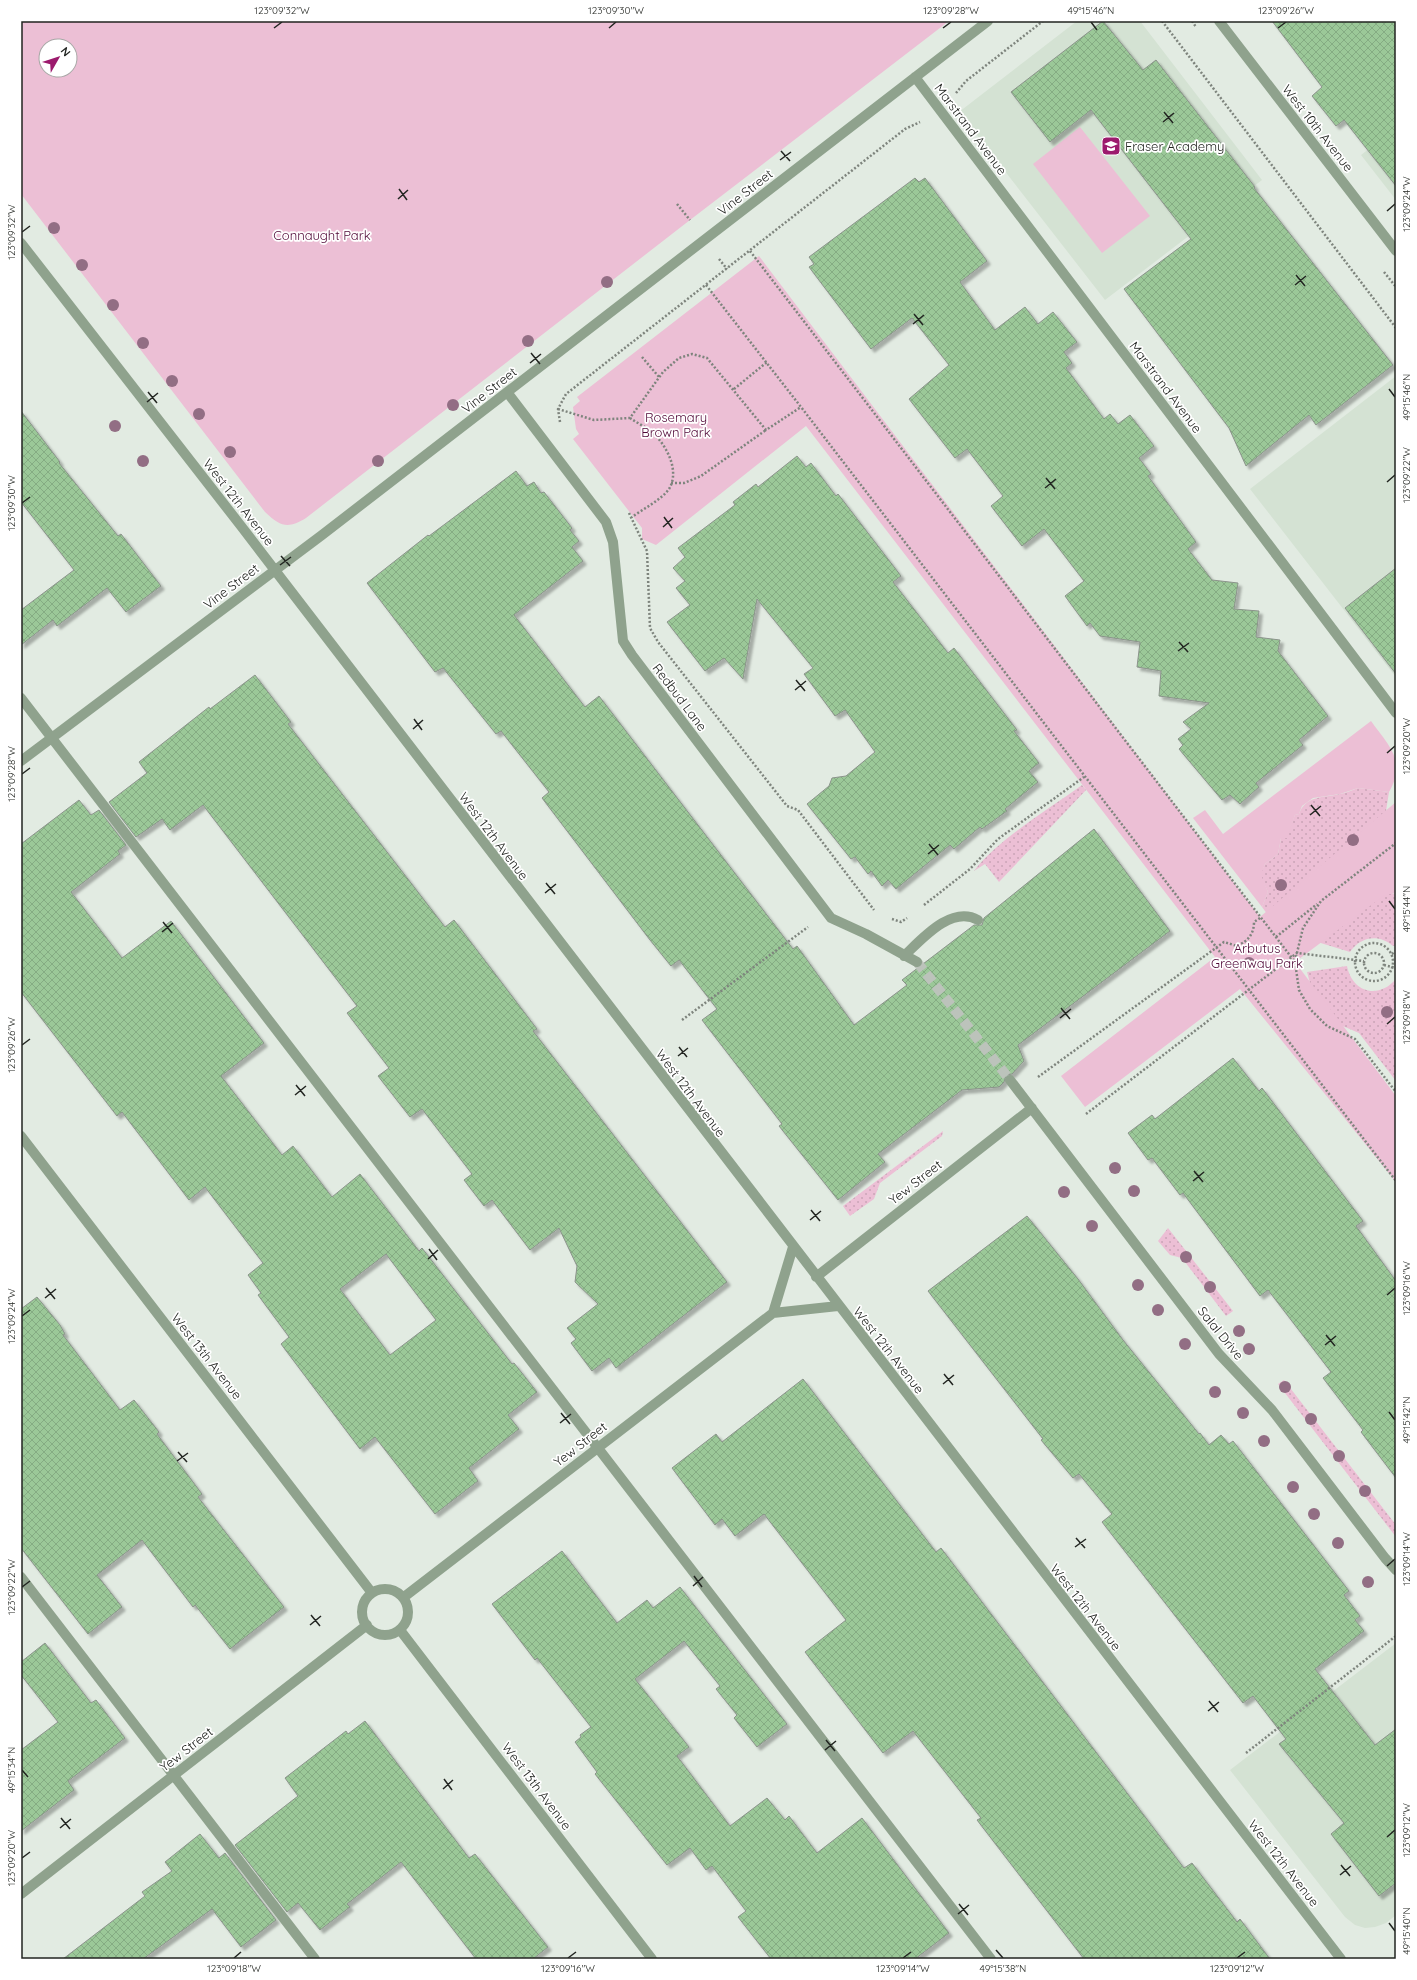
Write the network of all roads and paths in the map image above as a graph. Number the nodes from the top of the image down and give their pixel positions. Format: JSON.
{"nodes":[{"id":1,"x":988,"y":21,"type":"edge"},
{"id":2,"x":1043,"y":21,"type":"edge"},
{"id":3,"x":1162,"y":21,"type":"edge"},
{"id":4,"x":1219,"y":21,"type":"edge"},
{"id":5,"x":915,"y":78,"type":"junction"},
{"id":6,"x":955,"y":95,"type":"dead end"},
{"id":7,"x":924,"y":120,"type":"dead end"},
{"id":8,"x":677,"y":204,"type":"dead end"},
{"id":9,"x":690,"y":220,"type":"dead end"},
{"id":10,"x":21,"y":243,"type":"edge"},
{"id":11,"x":750,"y":251,"type":"junction"},
{"id":12,"x":1396,"y":251,"type":"edge"},
{"id":13,"x":718,"y":258,"type":"dead end"},
{"id":14,"x":727,"y":269,"type":"junction"},
{"id":15,"x":706,"y":285,"type":"junction"},
{"id":16,"x":1396,"y":328,"type":"edge"},
{"id":17,"x":642,"y":357,"type":"dead end"},
{"id":18,"x":767,"y":362,"type":"junction"},
{"id":19,"x":659,"y":377,"type":"junction"},
{"id":20,"x":734,"y":389,"type":"junction"},
{"id":21,"x":507,"y":392,"type":"junction"},
{"id":22,"x":802,"y":407,"type":"junction"},
{"id":23,"x":558,"y":409,"type":"junction"},
{"id":24,"x":630,"y":418,"type":"junction"},
{"id":25,"x":562,"y":427,"type":"dead end"},
{"id":26,"x":766,"y":430,"type":"junction"},
{"id":27,"x":672,"y":483,"type":"junction"},
{"id":28,"x":628,"y":511,"type":"dead end"},
{"id":29,"x":632,"y":517,"type":"junction"},
{"id":30,"x":274,"y":570,"type":"junction"},
{"id":31,"x":21,"y":698,"type":"edge"},
{"id":32,"x":1396,"y":713,"type":"edge"},
{"id":33,"x":52,"y":738,"type":"junction"},
{"id":34,"x":21,"y":762,"type":"edge"},
{"id":35,"x":1084,"y":777,"type":"junction"},
{"id":36,"x":1396,"y":843,"type":"edge"},
{"id":37,"x":1321,"y":901,"type":"junction"},
{"id":38,"x":920,"y":908,"type":"dead end"},
{"id":39,"x":878,"y":915,"type":"dead end"},
{"id":40,"x":908,"y":917,"type":"dead end"},
{"id":41,"x":1260,"y":918,"type":"junction"},
{"id":42,"x":890,"y":919,"type":"dead end"},
{"id":43,"x":978,"y":920,"type":"dead end"},
{"id":44,"x":813,"y":923,"type":"dead end"},
{"id":45,"x":1276,"y":937,"type":"junction"},
{"id":46,"x":1217,"y":947,"type":"junction"},
{"id":47,"x":1396,"y":951,"type":"edge"},
{"id":48,"x":1296,"y":953,"type":"junction"},
{"id":49,"x":1392,"y":954,"type":"junction"},
{"id":50,"x":904,"y":956,"type":"junction"},
{"id":51,"x":1291,"y":957,"type":"junction"},
{"id":52,"x":1354,"y":960,"type":"junction"},
{"id":53,"x":1364,"y":961,"type":"junction"},
{"id":54,"x":917,"y":962,"type":"tunnel mouth"},
{"id":55,"x":1295,"y":962,"type":"junction"},
{"id":56,"x":1384,"y":965,"type":"junction"},
{"id":57,"x":1395,"y":968,"type":"edge"},
{"id":58,"x":1249,"y":990,"type":"junction"},
{"id":59,"x":682,"y":1020,"type":"dead end"},
{"id":60,"x":1010,"y":1080,"type":"tunnel mouth"},
{"id":61,"x":1018,"y":1091,"type":"junction"},
{"id":62,"x":1396,"y":1092,"type":"edge"},
{"id":63,"x":1032,"y":1108,"type":"junction"},
{"id":64,"x":1086,"y":1114,"type":"dead end"},
{"id":65,"x":21,"y":1136,"type":"edge"},
{"id":66,"x":1396,"y":1181,"type":"edge"},
{"id":67,"x":793,"y":1247,"type":"junction"},
{"id":68,"x":816,"y":1277,"type":"junction"},
{"id":69,"x":838,"y":1306,"type":"junction"},
{"id":70,"x":773,"y":1313,"type":"junction"},
{"id":71,"x":597,"y":1448,"type":"junction"},
{"id":72,"x":1396,"y":1570,"type":"edge"},
{"id":73,"x":21,"y":1577,"type":"edge"},
{"id":74,"x":372,"y":1593,"type":"junction"},
{"id":75,"x":404,"y":1597,"type":"junction"},
{"id":76,"x":367,"y":1626,"type":"junction"},
{"id":77,"x":400,"y":1630,"type":"junction"},
{"id":78,"x":1396,"y":1636,"type":"edge"},
{"id":79,"x":1246,"y":1753,"type":"dead end"},
{"id":80,"x":173,"y":1775,"type":"junction"},
{"id":81,"x":21,"y":1894,"type":"edge"},
{"id":82,"x":315,"y":1959,"type":"edge"},
{"id":83,"x":652,"y":1959,"type":"edge"},
{"id":84,"x":991,"y":1959,"type":"edge"},
{"id":85,"x":1341,"y":1959,"type":"edge"}],
"edges":[{"from":1,"to":5,"type":"street","name":"Vine Street"},
{"from":2,"to":6,"type":"path"},
{"from":3,"to":16,"type":"path"},
{"from":4,"to":12,"type":"street","name":"West 10th Avenue"},
{"from":5,"to":21,"type":"street","name":"Vine Street"},
{"from":5,"to":32,"type":"street","name":"Marstrand Avenue"},
{"from":7,"to":11,"type":"path"},
{"from":8,"to":9,"type":"path"},
{"from":10,"to":30,"type":"street","name":"West 12th Avenue"},
{"from":11,"to":14,"type":"path"},
{"from":11,"to":41,"type":"path"},
{"from":13,"to":14,"type":"path"},
{"from":14,"to":15,"type":"path"},
{"from":15,"to":18,"type":"path"},
{"from":15,"to":23,"type":"path"},
{"from":17,"to":19,"type":"path"},
{"from":18,"to":20,"type":"path"},
{"from":18,"to":22,"type":"path"},
{"from":19,"to":20,"type":"path"},
{"from":19,"to":24,"type":"path"},
{"from":20,"to":26,"type":"path"},
{"from":21,"to":30,"type":"street","name":"Vine Street"},
{"from":21,"to":50,"type":"street","name":"Redbud Lane"},
{"from":22,"to":26,"type":"path"},
{"from":22,"to":35,"type":"path"},
{"from":23,"to":24,"type":"path"},
{"from":23,"to":25,"type":"path"},
{"from":24,"to":27,"type":"path"},
{"from":26,"to":27,"type":"path"},
{"from":27,"to":29,"type":"path"},
{"from":28,"to":29,"type":"path"},
{"from":29,"to":39,"type":"path"},
{"from":30,"to":33,"type":"street","name":"Vine Street"},
{"from":30,"to":67,"type":"street","name":"West 12th Avenue"},
{"from":31,"to":33,"type":"street"},
{"from":33,"to":34,"type":"street","name":"Vine Street"},
{"from":33,"to":71,"type":"street"},
{"from":35,"to":38,"type":"path"},
{"from":35,"to":46,"type":"path"},
{"from":36,"to":37,"type":"path"},
{"from":37,"to":45,"type":"path"},
{"from":37,"to":48,"type":"path"},
{"from":40,"to":42,"type":"path"},
{"from":41,"to":45,"type":"path"},
{"from":41,"to":46,"type":"path"},
{"from":43,"to":50,"type":"street"},
{"from":44,"to":59,"type":"path"},
{"from":45,"to":51,"type":"path"},
{"from":46,"to":58,"type":"path"},
{"from":46,"to":61,"type":"path"},
{"from":47,"to":49,"type":"path"},
{"from":48,"to":51,"type":"path"},
{"from":48,"to":52,"type":"path"},
{"from":48,"to":55,"type":"path"},
{"from":49,"to":52,"type":"path"},
{"from":49,"to":57,"type":"path"},
{"from":50,"to":54,"type":"street","name":"Redbud Lane"},
{"from":51,"to":55,"type":"path"},
{"from":51,"to":58,"type":"path"},
{"from":52,"to":53,"type":"path"},
{"from":52,"to":57,"type":"path"},
{"from":53,"to":56,"type":"path"},
{"from":53,"to":56,"type":"path"},
{"from":55,"to":62,"type":"path"},
{"from":56,"to":57,"type":"path"},
{"from":58,"to":64,"type":"path"},
{"from":58,"to":66,"type":"path"},
{"from":60,"to":61,"type":"street"},
{"from":61,"to":63,"type":"street"},
{"from":63,"to":68,"type":"street","name":"Yew Street"},
{"from":63,"to":72,"type":"street","name":"Salal Drive"},
{"from":65,"to":74,"type":"street","name":"West 13th Avenue"},
{"from":67,"to":68,"type":"street","name":"West 12th Avenue"},
{"from":67,"to":70,"type":"street"},
{"from":68,"to":69,"type":"street","name":"West 12th Avenue"},
{"from":69,"to":70,"type":"street"},
{"from":69,"to":85,"type":"street","name":"West 12th Avenue"},
{"from":70,"to":71,"type":"street","name":"Yew Street"},
{"from":71,"to":75,"type":"street","name":"Yew Street"},
{"from":71,"to":84,"type":"street"},
{"from":73,"to":80,"type":"street"},
{"from":74,"to":75,"type":"street"},
{"from":74,"to":76,"type":"street"},
{"from":75,"to":77,"type":"street"},
{"from":76,"to":77,"type":"street"},
{"from":76,"to":80,"type":"street","name":"Yew Street"},
{"from":77,"to":83,"type":"street","name":"West 13th Avenue"},
{"from":78,"to":79,"type":"path"},
{"from":80,"to":81,"type":"street","name":"Yew Street"},
{"from":80,"to":82,"type":"street"}]}
